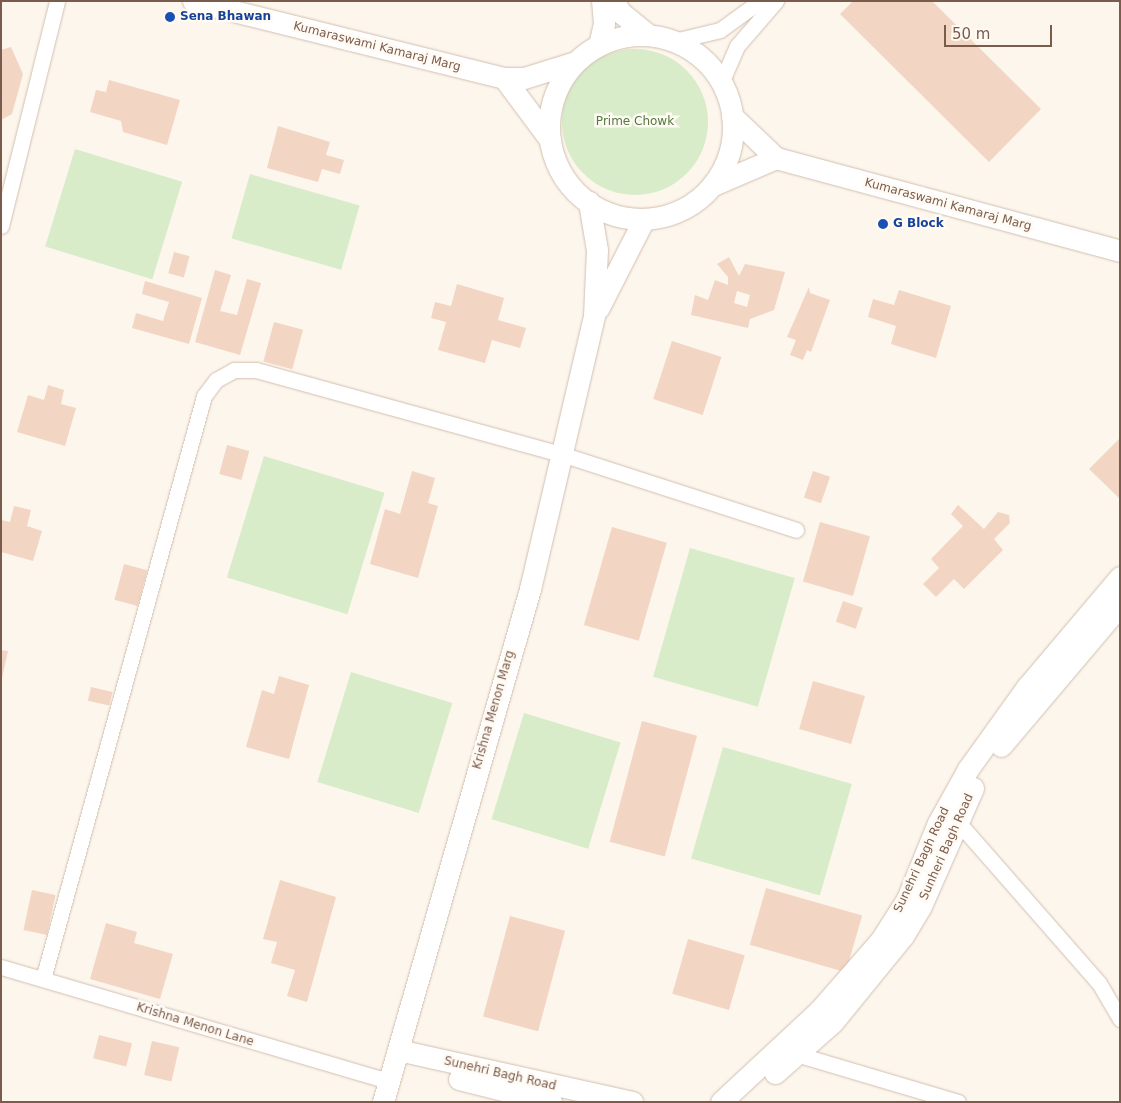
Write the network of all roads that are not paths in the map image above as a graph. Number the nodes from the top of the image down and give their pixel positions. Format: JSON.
{"nodes":[{"id":1,"x":57,"y":1,"type":"edge"},
{"id":2,"x":193,"y":1,"type":"edge"},
{"id":3,"x":602,"y":1,"type":"edge"},
{"id":4,"x":614,"y":1,"type":"edge"},
{"id":5,"x":760,"y":1,"type":"edge"},
{"id":6,"x":776,"y":1,"type":"edge"},
{"id":7,"x":648,"y":35,"type":"junction"},
{"id":8,"x":674,"y":41,"type":"junction"},
{"id":9,"x":599,"y":45,"type":"junction"},
{"id":10,"x":576,"y":62,"type":"junction"},
{"id":11,"x":504,"y":78,"type":"junction"},
{"id":12,"x":721,"y":82,"type":"junction"},
{"id":13,"x":732,"y":116,"type":"junction"},
{"id":14,"x":550,"y":140,"type":"junction"},
{"id":15,"x":776,"y":158,"type":"junction"},
{"id":16,"x":713,"y":185,"type":"junction"},
{"id":17,"x":588,"y":202,"type":"junction"},
{"id":18,"x":644,"y":219,"type":"junction"},
{"id":19,"x":1,"y":226,"type":"edge"},
{"id":20,"x":1120,"y":251,"type":"edge"},
{"id":21,"x":594,"y":316,"type":"junction"},
{"id":22,"x":561,"y":454,"type":"junction"},
{"id":23,"x":796,"y":530,"type":"dead end"},
{"id":24,"x":1120,"y":576,"type":"edge"},
{"id":25,"x":1120,"y":605,"type":"edge"},
{"id":26,"x":957,"y":821,"type":"junction"},
{"id":27,"x":1,"y":967,"type":"edge"},
{"id":28,"x":43,"y":979,"type":"junction"},
{"id":29,"x":1120,"y":1019,"type":"edge"},
{"id":30,"x":796,"y":1054,"type":"junction"},
{"id":31,"x":394,"y":1065,"type":"junction"},
{"id":32,"x":383,"y":1102,"type":"edge"},
{"id":33,"x":551,"y":1102,"type":"edge"},
{"id":34,"x":632,"y":1102,"type":"edge"},
{"id":35,"x":721,"y":1102,"type":"edge"},
{"id":36,"x":744,"y":1102,"type":"edge"},
{"id":37,"x":958,"y":1102,"type":"edge"}],
"edges":[{"from":1,"to":19,"type":"street"},
{"from":2,"to":11,"type":"main road","name":"Kumaraswami Kamaraj Marg"},
{"from":3,"to":9,"type":"main road"},
{"from":4,"to":7,"type":"main road"},
{"from":5,"to":8,"type":"street"},
{"from":6,"to":12,"type":"street"},
{"from":7,"to":8,"type":"main road"},
{"from":7,"to":9,"type":"main road"},
{"from":8,"to":12,"type":"main road"},
{"from":9,"to":10,"type":"main road"},
{"from":10,"to":11,"type":"main road","name":"Kumaraswami Kamaraj Marg"},
{"from":10,"to":14,"type":"main road"},
{"from":11,"to":14,"type":"main road"},
{"from":12,"to":13,"type":"main road"},
{"from":13,"to":15,"type":"main road","name":"Kumaraswami Kamaraj Marg"},
{"from":13,"to":16,"type":"main road"},
{"from":14,"to":17,"type":"main road"},
{"from":15,"to":16,"type":"main road"},
{"from":15,"to":20,"type":"main road","name":"Kumaraswami Kamaraj Marg"},
{"from":16,"to":18,"type":"main road"},
{"from":17,"to":18,"type":"main road"},
{"from":17,"to":21,"type":"main road","name":"Krishna Menon Marg"},
{"from":18,"to":21,"type":"main road","name":"Krishna Menon Marg"},
{"from":21,"to":22,"type":"main road","name":"Krishna Menon Marg"},
{"from":22,"to":23,"type":"street"},
{"from":22,"to":28,"type":"street"},
{"from":22,"to":31,"type":"main road","name":"Krishna Menon Marg"},
{"from":24,"to":35,"type":"main road","name":"Sunehri Bagh Road"},
{"from":25,"to":26,"type":"main road","name":"Sunheri Bagh Road"},
{"from":26,"to":29,"type":"street"},
{"from":26,"to":30,"type":"main road","name":"Sunheri Bagh Road"},
{"from":27,"to":28,"type":"street","name":"Krishna Menon Lane"},
{"from":28,"to":31,"type":"street","name":"Krishna Menon Lane"},
{"from":30,"to":36,"type":"main road","name":"Sunheri Bagh Road"},
{"from":30,"to":37,"type":"street"},
{"from":31,"to":32,"type":"main road","name":"Krishna Menon Marg"},
{"from":31,"to":33,"type":"main road"},
{"from":31,"to":34,"type":"main road","name":"Sunehri Bagh Road"}]}
